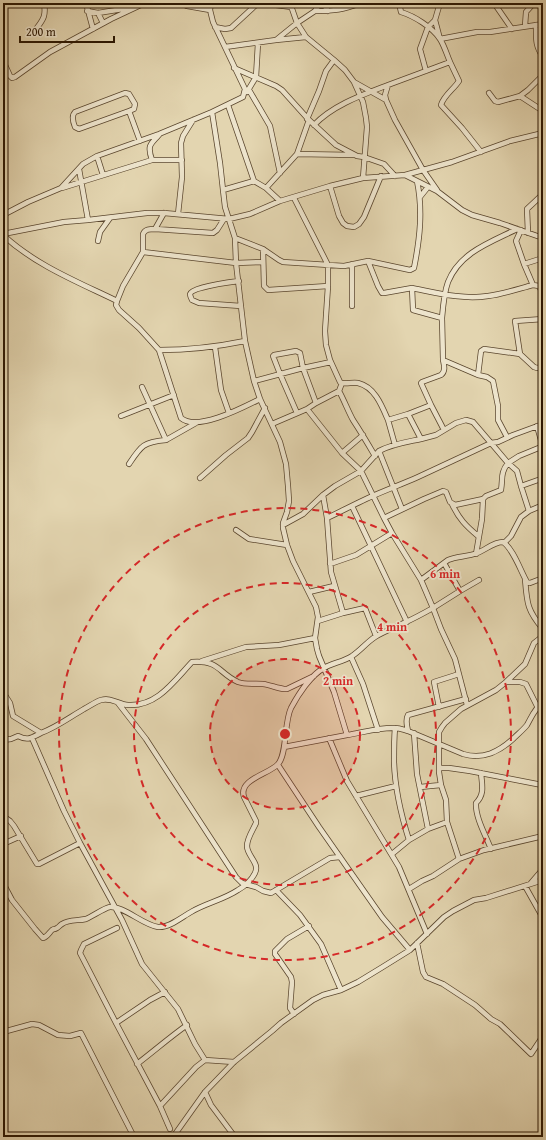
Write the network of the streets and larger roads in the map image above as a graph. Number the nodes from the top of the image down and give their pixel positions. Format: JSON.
{"nodes":[{"id":1,"x":44,"y":3,"type":"edge"},
{"id":2,"x":58,"y":3,"type":"edge"},
{"id":3,"x":75,"y":3,"type":"edge"},
{"id":4,"x":86,"y":3,"type":"edge"},
{"id":5,"x":145,"y":3,"type":"edge"},
{"id":6,"x":181,"y":3,"type":"edge"},
{"id":7,"x":211,"y":3,"type":"edge"},
{"id":8,"x":258,"y":3,"type":"edge"},
{"id":9,"x":269,"y":3,"type":"edge"},
{"id":10,"x":320,"y":3,"type":"edge"},
{"id":11,"x":323,"y":3,"type":"edge"},
{"id":12,"x":361,"y":3,"type":"edge"},
{"id":13,"x":399,"y":3,"type":"edge"},
{"id":14,"x":440,"y":3,"type":"edge"},
{"id":15,"x":534,"y":3,"type":"edge"},
{"id":16,"x":495,"y":4,"type":"edge"},
{"id":17,"x":290,"y":5,"type":"edge"},
{"id":18,"x":134,"y":8,"type":"junction"},
{"id":19,"x":210,"y":10,"type":"junction"},
{"id":20,"x":87,"y":11,"type":"junction"},
{"id":21,"x":315,"y":11,"type":"junction"},
{"id":22,"x":328,"y":11,"type":"junction"},
{"id":23,"x":98,"y":13,"type":"junction"},
{"id":24,"x":435,"y":20,"type":"junction"},
{"id":25,"x":103,"y":23,"type":"junction"},
{"id":26,"x":297,"y":23,"type":"junction"},
{"id":27,"x":543,"y":24,"type":"edge"},
{"id":28,"x":536,"y":25,"type":"junction"},
{"id":29,"x":525,"y":26,"type":"junction"},
{"id":30,"x":215,"y":27,"type":"junction"},
{"id":31,"x":428,"y":27,"type":"junction"},
{"id":32,"x":36,"y":29,"type":"dead end"},
{"id":33,"x":93,"y":29,"type":"junction"},
{"id":34,"x":512,"y":29,"type":"junction"},
{"id":35,"x":306,"y":37,"type":"junction"},
{"id":36,"x":440,"y":39,"type":"junction"},
{"id":37,"x":276,"y":40,"type":"junction"},
{"id":38,"x":258,"y":43,"type":"junction"},
{"id":39,"x":225,"y":47,"type":"junction"},
{"id":40,"x":543,"y":56,"type":"edge"},
{"id":41,"x":334,"y":60,"type":"junction"},
{"id":42,"x":450,"y":62,"type":"junction"},
{"id":43,"x":5,"y":65,"type":"dead end"},
{"id":44,"x":234,"y":68,"type":"junction"},
{"id":45,"x":426,"y":71,"type":"junction"},
{"id":46,"x":543,"y":75,"type":"edge"},
{"id":47,"x":256,"y":77,"type":"junction"},
{"id":48,"x":354,"y":82,"type":"junction"},
{"id":49,"x":388,"y":84,"type":"junction"},
{"id":50,"x":249,"y":90,"type":"junction"},
{"id":51,"x":371,"y":91,"type":"junction"},
{"id":52,"x":489,"y":93,"type":"dead end"},
{"id":53,"x":360,"y":96,"type":"junction"},
{"id":54,"x":520,"y":96,"type":"junction"},
{"id":55,"x":244,"y":97,"type":"junction"},
{"id":56,"x":386,"y":100,"type":"junction"},
{"id":57,"x":228,"y":105,"type":"junction"},
{"id":58,"x":129,"y":111,"type":"junction"},
{"id":59,"x":543,"y":111,"type":"edge"},
{"id":60,"x":212,"y":112,"type":"junction"},
{"id":61,"x":321,"y":118,"type":"junction"},
{"id":62,"x":193,"y":120,"type":"junction"},
{"id":63,"x":308,"y":121,"type":"junction"},
{"id":64,"x":314,"y":125,"type":"junction"},
{"id":65,"x":543,"y":133,"type":"edge"},
{"id":66,"x":159,"y":134,"type":"junction"},
{"id":67,"x":140,"y":141,"type":"junction"},
{"id":68,"x":481,"y":152,"type":"junction"},
{"id":69,"x":297,"y":154,"type":"junction"},
{"id":70,"x":97,"y":156,"type":"junction"},
{"id":71,"x":356,"y":156,"type":"junction"},
{"id":72,"x":364,"y":157,"type":"junction"},
{"id":73,"x":152,"y":160,"type":"junction"},
{"id":74,"x":182,"y":160,"type":"junction"},
{"id":75,"x":79,"y":169,"type":"junction"},
{"id":76,"x":423,"y":170,"type":"junction"},
{"id":77,"x":280,"y":173,"type":"junction"},
{"id":78,"x":103,"y":175,"type":"junction"},
{"id":79,"x":405,"y":175,"type":"junction"},
{"id":80,"x":381,"y":176,"type":"junction"},
{"id":81,"x":395,"y":176,"type":"junction"},
{"id":82,"x":363,"y":178,"type":"junction"},
{"id":83,"x":417,"y":181,"type":"junction"},
{"id":84,"x":81,"y":182,"type":"junction"},
{"id":85,"x":254,"y":182,"type":"junction"},
{"id":86,"x":330,"y":186,"type":"junction"},
{"id":87,"x":428,"y":187,"type":"junction"},
{"id":88,"x":60,"y":188,"type":"junction"},
{"id":89,"x":266,"y":188,"type":"junction"},
{"id":90,"x":223,"y":190,"type":"junction"},
{"id":91,"x":437,"y":191,"type":"junction"},
{"id":92,"x":543,"y":194,"type":"edge"},
{"id":93,"x":420,"y":197,"type":"junction"},
{"id":94,"x":294,"y":198,"type":"junction"},
{"id":95,"x":280,"y":202,"type":"junction"},
{"id":96,"x":164,"y":213,"type":"junction"},
{"id":97,"x":178,"y":214,"type":"junction"},
{"id":98,"x":3,"y":215,"type":"edge"},
{"id":99,"x":110,"y":218,"type":"junction"},
{"id":100,"x":226,"y":219,"type":"junction"},
{"id":101,"x":88,"y":220,"type":"junction"},
{"id":102,"x":155,"y":229,"type":"junction"},
{"id":103,"x":519,"y":230,"type":"junction"},
{"id":104,"x":528,"y":233,"type":"junction"},
{"id":105,"x":3,"y":234,"type":"edge"},
{"id":106,"x":235,"y":238,"type":"junction"},
{"id":107,"x":543,"y":238,"type":"edge"},
{"id":108,"x":98,"y":241,"type":"dead end"},
{"id":109,"x":263,"y":249,"type":"junction"},
{"id":110,"x":143,"y":252,"type":"junction"},
{"id":111,"x":543,"y":258,"type":"edge"},
{"id":112,"x":368,"y":261,"type":"junction"},
{"id":113,"x":263,"y":262,"type":"junction"},
{"id":114,"x":236,"y":263,"type":"junction"},
{"id":115,"x":352,"y":264,"type":"junction"},
{"id":116,"x":524,"y":264,"type":"junction"},
{"id":117,"x":328,"y":265,"type":"junction"},
{"id":118,"x":239,"y":281,"type":"junction"},
{"id":119,"x":533,"y":285,"type":"junction"},
{"id":120,"x":328,"y":286,"type":"junction"},
{"id":121,"x":412,"y":288,"type":"junction"},
{"id":122,"x":543,"y":294,"type":"edge"},
{"id":123,"x":445,"y":295,"type":"junction"},
{"id":124,"x":117,"y":301,"type":"junction"},
{"id":125,"x":241,"y":306,"type":"junction"},
{"id":126,"x":352,"y":306,"type":"dead end"},
{"id":127,"x":442,"y":318,"type":"junction"},
{"id":128,"x":543,"y":319,"type":"edge"},
{"id":129,"x":245,"y":341,"type":"junction"},
{"id":130,"x":215,"y":347,"type":"junction"},
{"id":131,"x":159,"y":350,"type":"junction"},
{"id":132,"x":520,"y":354,"type":"junction"},
{"id":133,"x":443,"y":360,"type":"junction"},
{"id":134,"x":331,"y":362,"type":"junction"},
{"id":135,"x":543,"y":367,"type":"edge"},
{"id":136,"x":303,"y":368,"type":"junction"},
{"id":137,"x":280,"y":374,"type":"junction"},
{"id":138,"x":478,"y":375,"type":"junction"},
{"id":139,"x":254,"y":381,"type":"junction"},
{"id":140,"x":342,"y":383,"type":"junction"},
{"id":141,"x":142,"y":387,"type":"dead end"},
{"id":142,"x":339,"y":390,"type":"junction"},
{"id":143,"x":174,"y":395,"type":"junction"},
{"id":144,"x":260,"y":399,"type":"junction"},
{"id":145,"x":316,"y":403,"type":"junction"},
{"id":146,"x":150,"y":404,"type":"junction"},
{"id":147,"x":431,"y":405,"type":"junction"},
{"id":148,"x":265,"y":408,"type":"junction"},
{"id":149,"x":307,"y":409,"type":"junction"},
{"id":150,"x":298,"y":413,"type":"junction"},
{"id":151,"x":229,"y":414,"type":"junction"},
{"id":152,"x":408,"y":414,"type":"junction"},
{"id":153,"x":121,"y":416,"type":"dead end"},
{"id":154,"x":388,"y":420,"type":"junction"},
{"id":155,"x":197,"y":423,"type":"junction"},
{"id":156,"x":272,"y":424,"type":"junction"},
{"id":157,"x":543,"y":424,"type":"edge"},
{"id":158,"x":537,"y":426,"type":"junction"},
{"id":159,"x":444,"y":430,"type":"junction"},
{"id":160,"x":363,"y":435,"type":"junction"},
{"id":161,"x":507,"y":437,"type":"junction"},
{"id":162,"x":421,"y":439,"type":"junction"},
{"id":163,"x":166,"y":440,"type":"junction"},
{"id":164,"x":491,"y":443,"type":"junction"},
{"id":165,"x":395,"y":445,"type":"junction"},
{"id":166,"x":379,"y":451,"type":"junction"},
{"id":167,"x":342,"y":453,"type":"junction"},
{"id":168,"x":375,"y":456,"type":"junction"},
{"id":169,"x":508,"y":463,"type":"junction"},
{"id":170,"x":129,"y":464,"type":"dead end"},
{"id":171,"x":361,"y":471,"type":"junction"},
{"id":172,"x":200,"y":478,"type":"dead end"},
{"id":173,"x":543,"y":480,"type":"edge"},
{"id":174,"x":521,"y":486,"type":"junction"},
{"id":175,"x":393,"y":488,"type":"junction"},
{"id":176,"x":323,"y":495,"type":"junction"},
{"id":177,"x":373,"y":496,"type":"junction"},
{"id":178,"x":483,"y":499,"type":"junction"},
{"id":179,"x":452,"y":504,"type":"junction"},
{"id":180,"x":352,"y":506,"type":"junction"},
{"id":181,"x":543,"y":506,"type":"edge"},
{"id":182,"x":402,"y":509,"type":"junction"},
{"id":183,"x":529,"y":511,"type":"junction"},
{"id":184,"x":327,"y":518,"type":"junction"},
{"id":185,"x":384,"y":518,"type":"junction"},
{"id":186,"x":283,"y":525,"type":"junction"},
{"id":187,"x":236,"y":530,"type":"dead end"},
{"id":188,"x":392,"y":533,"type":"junction"},
{"id":189,"x":478,"y":536,"type":"junction"},
{"id":190,"x":505,"y":542,"type":"junction"},
{"id":191,"x":287,"y":545,"type":"junction"},
{"id":192,"x":371,"y":547,"type":"junction"},
{"id":193,"x":476,"y":554,"type":"junction"},
{"id":194,"x":444,"y":563,"type":"junction"},
{"id":195,"x":330,"y":564,"type":"junction"},
{"id":196,"x":543,"y":578,"type":"edge"},
{"id":197,"x":525,"y":579,"type":"junction"},
{"id":198,"x":421,"y":580,"type":"junction"},
{"id":199,"x":480,"y":580,"type":"dead end"},
{"id":200,"x":334,"y":586,"type":"junction"},
{"id":201,"x":460,"y":591,"type":"junction"},
{"id":202,"x":309,"y":592,"type":"junction"},
{"id":203,"x":433,"y":608,"type":"junction"},
{"id":204,"x":343,"y":613,"type":"junction"},
{"id":205,"x":318,"y":621,"type":"junction"},
{"id":206,"x":407,"y":622,"type":"junction"},
{"id":207,"x":543,"y":629,"type":"edge"},
{"id":208,"x":376,"y":636,"type":"junction"},
{"id":209,"x":543,"y":636,"type":"edge"},
{"id":210,"x":315,"y":638,"type":"junction"},
{"id":211,"x":351,"y":657,"type":"junction"},
{"id":212,"x":202,"y":661,"type":"junction"},
{"id":213,"x":324,"y":668,"type":"junction"},
{"id":214,"x":459,"y":674,"type":"junction"},
{"id":215,"x":315,"y":675,"type":"junction"},
{"id":216,"x":506,"y":682,"type":"junction"},
{"id":217,"x":3,"y":692,"type":"edge"},
{"id":218,"x":466,"y":699,"type":"junction"},
{"id":219,"x":118,"y":702,"type":"junction"},
{"id":220,"x":543,"y":702,"type":"edge"},
{"id":221,"x":467,"y":705,"type":"junction"},
{"id":222,"x":537,"y":706,"type":"junction"},
{"id":223,"x":438,"y":707,"type":"junction"},
{"id":224,"x":395,"y":728,"type":"junction"},
{"id":225,"x":378,"y":730,"type":"junction"},
{"id":226,"x":408,"y":731,"type":"junction"},
{"id":227,"x":41,"y":733,"type":"junction"},
{"id":228,"x":414,"y":733,"type":"junction"},
{"id":229,"x":346,"y":735,"type":"junction"},
{"id":230,"x":32,"y":738,"type":"junction"},
{"id":231,"x":329,"y":738,"type":"junction"},
{"id":232,"x":3,"y":740,"type":"edge"},
{"id":233,"x":439,"y":744,"type":"junction"},
{"id":234,"x":284,"y":747,"type":"junction"},
{"id":235,"x":278,"y":765,"type":"junction"},
{"id":236,"x":439,"y":768,"type":"junction"},
{"id":237,"x":481,"y":773,"type":"junction"},
{"id":238,"x":543,"y":780,"type":"edge"},
{"id":239,"x":440,"y":785,"type":"junction"},
{"id":240,"x":396,"y":786,"type":"junction"},
{"id":241,"x":542,"y":786,"type":"edge"},
{"id":242,"x":420,"y":787,"type":"junction"},
{"id":243,"x":356,"y":796,"type":"junction"},
{"id":244,"x":3,"y":816,"type":"edge"},
{"id":245,"x":447,"y":822,"type":"junction"},
{"id":246,"x":428,"y":829,"type":"junction"},
{"id":247,"x":21,"y":836,"type":"junction"},
{"id":248,"x":543,"y":836,"type":"edge"},
{"id":249,"x":409,"y":840,"type":"junction"},
{"id":250,"x":80,"y":843,"type":"junction"},
{"id":251,"x":3,"y":844,"type":"edge"},
{"id":252,"x":491,"y":849,"type":"junction"},
{"id":253,"x":392,"y":854,"type":"junction"},
{"id":254,"x":340,"y":857,"type":"junction"},
{"id":255,"x":459,"y":859,"type":"junction"},
{"id":256,"x":543,"y":869,"type":"edge"},
{"id":257,"x":543,"y":880,"type":"edge"},
{"id":258,"x":3,"y":883,"type":"edge"},
{"id":259,"x":246,"y":884,"type":"junction"},
{"id":260,"x":530,"y":884,"type":"junction"},
{"id":261,"x":525,"y":886,"type":"junction"},
{"id":262,"x":409,"y":889,"type":"junction"},
{"id":263,"x":276,"y":890,"type":"junction"},
{"id":264,"x":115,"y":907,"type":"junction"},
{"id":265,"x":543,"y":918,"type":"edge"},
{"id":266,"x":309,"y":926,"type":"junction"},
{"id":267,"x":117,"y":928,"type":"dead end"},
{"id":268,"x":427,"y":934,"type":"junction"},
{"id":269,"x":417,"y":943,"type":"junction"},
{"id":270,"x":410,"y":950,"type":"junction"},
{"id":271,"x":341,"y":990,"type":"junction"},
{"id":272,"x":165,"y":992,"type":"junction"},
{"id":273,"x":294,"y":1014,"type":"junction"},
{"id":274,"x":116,"y":1023,"type":"junction"},
{"id":275,"x":186,"y":1025,"type":"junction"},
{"id":276,"x":3,"y":1032,"type":"edge"},
{"id":277,"x":543,"y":1033,"type":"edge"},
{"id":278,"x":205,"y":1060,"type":"junction"},
{"id":279,"x":234,"y":1062,"type":"junction"},
{"id":280,"x":137,"y":1064,"type":"junction"},
{"id":281,"x":204,"y":1092,"type":"junction"},
{"id":282,"x":160,"y":1106,"type":"junction"},
{"id":283,"x":170,"y":1129,"type":"dead end"},
{"id":284,"x":134,"y":1137,"type":"edge"},
{"id":285,"x":174,"y":1137,"type":"edge"},
{"id":286,"x":235,"y":1137,"type":"edge"}],
"edges":[{"from":1,"to":32,"type":"street"},
{"from":2,"to":3,"type":"street"},
{"from":4,"to":20,"type":"street"},
{"from":5,"to":18,"type":"street"},
{"from":6,"to":19,"type":"street"},
{"from":7,"to":19,"type":"street"},
{"from":8,"to":30,"type":"street"},
{"from":9,"to":17,"type":"street"},
{"from":10,"to":21,"type":"street"},
{"from":11,"to":22,"type":"street"},
{"from":12,"to":22,"type":"street"},
{"from":13,"to":31,"type":"street"},
{"from":14,"to":24,"type":"street"},
{"from":15,"to":29,"type":"street"},
{"from":16,"to":34,"type":"street"},
{"from":17,"to":26,"type":"street"},
{"from":18,"to":23,"type":"street"},
{"from":18,"to":25,"type":"street"},
{"from":19,"to":30,"type":"street"},
{"from":20,"to":23,"type":"street"},
{"from":20,"to":33,"type":"street"},
{"from":21,"to":22,"type":"street"},
{"from":21,"to":26,"type":"street"},
{"from":23,"to":25,"type":"street"},
{"from":24,"to":31,"type":"street"},
{"from":24,"to":36,"type":"street"},
{"from":25,"to":33,"type":"street"},
{"from":26,"to":35,"type":"street"},
{"from":26,"to":37,"type":"street"},
{"from":27,"to":28,"type":"street"},
{"from":28,"to":29,"type":"street"},
{"from":28,"to":40,"type":"street"},
{"from":29,"to":34,"type":"street"},
{"from":30,"to":39,"type":"street"},
{"from":31,"to":36,"type":"street"},
{"from":31,"to":45,"type":"street"},
{"from":33,"to":43,"type":"street"},
{"from":34,"to":36,"type":"street"},
{"from":35,"to":37,"type":"street"},
{"from":35,"to":41,"type":"street"},
{"from":36,"to":42,"type":"street"},
{"from":37,"to":38,"type":"street"},
{"from":38,"to":39,"type":"street"},
{"from":38,"to":47,"type":"street"},
{"from":39,"to":44,"type":"street"},
{"from":41,"to":48,"type":"street"},
{"from":41,"to":63,"type":"street"},
{"from":42,"to":45,"type":"street"},
{"from":42,"to":68,"type":"street"},
{"from":44,"to":47,"type":"street"},
{"from":44,"to":55,"type":"street"},
{"from":45,"to":49,"type":"street"},
{"from":46,"to":54,"type":"street"},
{"from":47,"to":50,"type":"street"},
{"from":47,"to":63,"type":"street"},
{"from":48,"to":51,"type":"street"},
{"from":48,"to":53,"type":"street"},
{"from":49,"to":51,"type":"street"},
{"from":49,"to":56,"type":"street"},
{"from":50,"to":55,"type":"street"},
{"from":50,"to":77,"type":"street"},
{"from":51,"to":53,"type":"street"},
{"from":51,"to":56,"type":"street"},
{"from":52,"to":54,"type":"street"},
{"from":53,"to":61,"type":"street"},
{"from":53,"to":72,"type":"street"},
{"from":54,"to":59,"type":"street"},
{"from":55,"to":57,"type":"street"},
{"from":56,"to":76,"type":"street"},
{"from":57,"to":60,"type":"street"},
{"from":57,"to":85,"type":"street"},
{"from":58,"to":58,"type":"street"},
{"from":58,"to":67,"type":"street"},
{"from":60,"to":62,"type":"street"},
{"from":60,"to":90,"type":"street"},
{"from":61,"to":63,"type":"street"},
{"from":61,"to":64,"type":"street"},
{"from":62,"to":66,"type":"street"},
{"from":62,"to":74,"type":"street"},
{"from":63,"to":64,"type":"street"},
{"from":63,"to":69,"type":"street"},
{"from":64,"to":71,"type":"street"},
{"from":65,"to":68,"type":"street"},
{"from":66,"to":67,"type":"street"},
{"from":66,"to":73,"type":"street"},
{"from":67,"to":70,"type":"street"},
{"from":68,"to":76,"type":"street"},
{"from":69,"to":71,"type":"street"},
{"from":69,"to":77,"type":"street"},
{"from":70,"to":75,"type":"street"},
{"from":70,"to":78,"type":"street"},
{"from":71,"to":72,"type":"street"},
{"from":72,"to":81,"type":"street"},
{"from":72,"to":82,"type":"street"},
{"from":73,"to":74,"type":"street"},
{"from":73,"to":78,"type":"street"},
{"from":74,"to":97,"type":"street"},
{"from":75,"to":84,"type":"street"},
{"from":75,"to":88,"type":"street"},
{"from":76,"to":79,"type":"street"},
{"from":76,"to":91,"type":"street"},
{"from":77,"to":89,"type":"street"},
{"from":78,"to":84,"type":"street"},
{"from":79,"to":81,"type":"street"},
{"from":79,"to":83,"type":"street"},
{"from":80,"to":81,"type":"street"},
{"from":80,"to":82,"type":"street"},
{"from":80,"to":86,"type":"street"},
{"from":82,"to":86,"type":"street"},
{"from":83,"to":87,"type":"street"},
{"from":83,"to":93,"type":"street"},
{"from":84,"to":88,"type":"street"},
{"from":84,"to":101,"type":"street"},
{"from":85,"to":89,"type":"street"},
{"from":85,"to":90,"type":"street"},
{"from":86,"to":94,"type":"street"},
{"from":87,"to":91,"type":"street"},
{"from":87,"to":93,"type":"street"},
{"from":88,"to":98,"type":"street"},
{"from":89,"to":95,"type":"street"},
{"from":90,"to":100,"type":"street"},
{"from":91,"to":103,"type":"street"},
{"from":92,"to":104,"type":"street"},
{"from":93,"to":112,"type":"street"},
{"from":94,"to":95,"type":"street"},
{"from":94,"to":117,"type":"street"},
{"from":95,"to":100,"type":"street"},
{"from":96,"to":97,"type":"street"},
{"from":96,"to":99,"type":"street"},
{"from":96,"to":102,"type":"street"},
{"from":97,"to":100,"type":"street"},
{"from":99,"to":101,"type":"street"},
{"from":99,"to":108,"type":"street"},
{"from":100,"to":102,"type":"street"},
{"from":100,"to":106,"type":"street"},
{"from":101,"to":105,"type":"street"},
{"from":102,"to":110,"type":"street"},
{"from":103,"to":104,"type":"street"},
{"from":103,"to":116,"type":"street"},
{"from":103,"to":123,"type":"street"},
{"from":104,"to":107,"type":"street"},
{"from":105,"to":124,"type":"street"},
{"from":106,"to":109,"type":"street"},
{"from":106,"to":114,"type":"street"},
{"from":109,"to":113,"type":"street"},
{"from":109,"to":117,"type":"street"},
{"from":110,"to":114,"type":"street"},
{"from":110,"to":124,"type":"street"},
{"from":111,"to":116,"type":"street"},
{"from":112,"to":115,"type":"street"},
{"from":112,"to":121,"type":"street"},
{"from":113,"to":114,"type":"street"},
{"from":113,"to":120,"type":"street"},
{"from":114,"to":118,"type":"street"},
{"from":115,"to":117,"type":"street"},
{"from":115,"to":126,"type":"street"},
{"from":116,"to":119,"type":"street"},
{"from":117,"to":120,"type":"street"},
{"from":118,"to":125,"type":"street"},
{"from":118,"to":125,"type":"street"},
{"from":119,"to":122,"type":"street"},
{"from":119,"to":123,"type":"street"},
{"from":120,"to":134,"type":"street"},
{"from":121,"to":123,"type":"street"},
{"from":121,"to":127,"type":"street"},
{"from":123,"to":127,"type":"street"},
{"from":124,"to":131,"type":"street"},
{"from":125,"to":129,"type":"street"},
{"from":127,"to":133,"type":"street"},
{"from":128,"to":132,"type":"street"},
{"from":129,"to":130,"type":"street"},
{"from":129,"to":139,"type":"street"},
{"from":130,"to":131,"type":"street"},
{"from":130,"to":151,"type":"street"},
{"from":131,"to":143,"type":"street"},
{"from":132,"to":135,"type":"street"},
{"from":132,"to":138,"type":"street"},
{"from":133,"to":138,"type":"street"},
{"from":133,"to":147,"type":"street"},
{"from":134,"to":136,"type":"street"},
{"from":134,"to":140,"type":"street"},
{"from":136,"to":137,"type":"street"},
{"from":136,"to":137,"type":"street"},
{"from":136,"to":145,"type":"street"},
{"from":137,"to":139,"type":"street"},
{"from":137,"to":150,"type":"street"},
{"from":138,"to":161,"type":"street"},
{"from":139,"to":144,"type":"street"},
{"from":140,"to":142,"type":"street"},
{"from":140,"to":154,"type":"street"},
{"from":141,"to":146,"type":"street"},
{"from":142,"to":145,"type":"street"},
{"from":142,"to":160,"type":"street"},
{"from":143,"to":146,"type":"street"},
{"from":143,"to":155,"type":"street"},
{"from":144,"to":148,"type":"street"},
{"from":144,"to":151,"type":"street"},
{"from":145,"to":149,"type":"street"},
{"from":146,"to":153,"type":"street"},
{"from":146,"to":163,"type":"street"},
{"from":147,"to":152,"type":"street"},
{"from":147,"to":159,"type":"street"},
{"from":148,"to":156,"type":"street"},
{"from":148,"to":172,"type":"street"},
{"from":149,"to":150,"type":"street"},
{"from":149,"to":167,"type":"street"},
{"from":150,"to":156,"type":"street"},
{"from":151,"to":155,"type":"street"},
{"from":152,"to":154,"type":"street"},
{"from":152,"to":162,"type":"street"},
{"from":154,"to":165,"type":"street"},
{"from":155,"to":163,"type":"street"},
{"from":156,"to":186,"type":"street"},
{"from":157,"to":158,"type":"street"},
{"from":158,"to":161,"type":"street"},
{"from":158,"to":169,"type":"street"},
{"from":159,"to":162,"type":"street"},
{"from":159,"to":164,"type":"street"},
{"from":160,"to":167,"type":"street"},
{"from":160,"to":168,"type":"street"},
{"from":161,"to":164,"type":"street"},
{"from":162,"to":165,"type":"street"},
{"from":163,"to":170,"type":"street"},
{"from":164,"to":169,"type":"street"},
{"from":164,"to":175,"type":"street"},
{"from":165,"to":166,"type":"street"},
{"from":166,"to":168,"type":"street"},
{"from":166,"to":175,"type":"street"},
{"from":167,"to":171,"type":"street"},
{"from":168,"to":171,"type":"street"},
{"from":169,"to":174,"type":"street"},
{"from":169,"to":178,"type":"street"},
{"from":171,"to":176,"type":"street"},
{"from":171,"to":177,"type":"street"},
{"from":173,"to":174,"type":"street"},
{"from":174,"to":183,"type":"street"},
{"from":175,"to":177,"type":"street"},
{"from":175,"to":182,"type":"street"},
{"from":176,"to":184,"type":"street"},
{"from":176,"to":186,"type":"street"},
{"from":177,"to":180,"type":"street"},
{"from":177,"to":185,"type":"street"},
{"from":178,"to":179,"type":"street"},
{"from":178,"to":189,"type":"street"},
{"from":179,"to":182,"type":"street"},
{"from":179,"to":189,"type":"street"},
{"from":180,"to":184,"type":"street"},
{"from":180,"to":192,"type":"street"},
{"from":181,"to":183,"type":"street"},
{"from":182,"to":185,"type":"street"},
{"from":183,"to":190,"type":"street"},
{"from":184,"to":195,"type":"street"},
{"from":185,"to":188,"type":"street"},
{"from":186,"to":191,"type":"street"},
{"from":187,"to":191,"type":"street"},
{"from":188,"to":192,"type":"street"},
{"from":188,"to":198,"type":"street"},
{"from":189,"to":193,"type":"street"},
{"from":190,"to":193,"type":"street"},
{"from":190,"to":197,"type":"street"},
{"from":191,"to":202,"type":"street"},
{"from":192,"to":195,"type":"street"},
{"from":192,"to":206,"type":"street"},
{"from":193,"to":194,"type":"street"},
{"from":194,"to":198,"type":"street"},
{"from":194,"to":201,"type":"street"},
{"from":195,"to":200,"type":"street"},
{"from":196,"to":197,"type":"street"},
{"from":197,"to":207,"type":"street"},
{"from":198,"to":203,"type":"street"},
{"from":199,"to":201,"type":"street"},
{"from":200,"to":202,"type":"street"},
{"from":200,"to":204,"type":"street"},
{"from":201,"to":203,"type":"street"},
{"from":202,"to":205,"type":"street"},
{"from":203,"to":206,"type":"street"},
{"from":203,"to":214,"type":"street"},
{"from":204,"to":205,"type":"street"},
{"from":204,"to":208,"type":"street"},
{"from":205,"to":210,"type":"street"},
{"from":206,"to":208,"type":"street"},
{"from":208,"to":211,"type":"street"},
{"from":209,"to":216,"type":"street"},
{"from":210,"to":212,"type":"street"},
{"from":210,"to":213,"type":"street"},
{"from":211,"to":213,"type":"street"},
{"from":211,"to":225,"type":"street"},
{"from":212,"to":215,"type":"street"},
{"from":212,"to":219,"type":"street"},
{"from":213,"to":215,"type":"street"},
{"from":213,"to":229,"type":"street"},
{"from":214,"to":218,"type":"street"},
{"from":214,"to":223,"type":"street"},
{"from":215,"to":234,"type":"street"},
{"from":216,"to":221,"type":"street"},
{"from":216,"to":222,"type":"street"},
{"from":217,"to":227,"type":"street"},
{"from":218,"to":221,"type":"street"},
{"from":218,"to":223,"type":"street"},
{"from":219,"to":227,"type":"street"},
{"from":219,"to":259,"type":"street"},
{"from":220,"to":222,"type":"street"},
{"from":221,"to":233,"type":"street"},
{"from":222,"to":233,"type":"street"},
{"from":223,"to":226,"type":"street"},
{"from":224,"to":225,"type":"street"},
{"from":224,"to":226,"type":"street"},
{"from":224,"to":240,"type":"street"},
{"from":225,"to":229,"type":"street"},
{"from":226,"to":228,"type":"street"},
{"from":227,"to":230,"type":"street"},
{"from":228,"to":233,"type":"street"},
{"from":228,"to":242,"type":"street"},
{"from":229,"to":231,"type":"street"},
{"from":230,"to":232,"type":"street"},
{"from":230,"to":250,"type":"street"},
{"from":231,"to":234,"type":"street"},
{"from":231,"to":243,"type":"street"},
{"from":233,"to":236,"type":"street"},
{"from":234,"to":235,"type":"street"},
{"from":235,"to":254,"type":"street"},
{"from":235,"to":259,"type":"street"},
{"from":236,"to":237,"type":"street"},
{"from":236,"to":239,"type":"street"},
{"from":237,"to":241,"type":"street"},
{"from":237,"to":252,"type":"street"},
{"from":238,"to":241,"type":"street"},
{"from":239,"to":242,"type":"street"},
{"from":239,"to":245,"type":"street"},
{"from":240,"to":243,"type":"street"},
{"from":240,"to":249,"type":"street"},
{"from":242,"to":246,"type":"street"},
{"from":243,"to":253,"type":"street"},
{"from":244,"to":247,"type":"street"},
{"from":245,"to":246,"type":"street"},
{"from":245,"to":255,"type":"street"},
{"from":246,"to":249,"type":"street"},
{"from":247,"to":250,"type":"street"},
{"from":247,"to":251,"type":"street"},
{"from":248,"to":252,"type":"street"},
{"from":249,"to":253,"type":"street"},
{"from":250,"to":264,"type":"street"},
{"from":252,"to":255,"type":"street"},
{"from":253,"to":262,"type":"street"},
{"from":254,"to":263,"type":"street"},
{"from":254,"to":270,"type":"street"},
{"from":255,"to":262,"type":"street"},
{"from":256,"to":260,"type":"street"},
{"from":257,"to":260,"type":"street"},
{"from":258,"to":264,"type":"street"},
{"from":259,"to":263,"type":"street"},
{"from":259,"to":264,"type":"street"},
{"from":260,"to":261,"type":"street"},
{"from":261,"to":265,"type":"street"},
{"from":261,"to":268,"type":"street"},
{"from":262,"to":268,"type":"street"},
{"from":263,"to":266,"type":"street"},
{"from":264,"to":272,"type":"street"},
{"from":266,"to":271,"type":"street"},
{"from":266,"to":273,"type":"street"},
{"from":267,"to":274,"type":"street"},
{"from":268,"to":269,"type":"street"},
{"from":269,"to":270,"type":"street"},
{"from":269,"to":277,"type":"street"},
{"from":270,"to":271,"type":"street"},
{"from":271,"to":273,"type":"street"},
{"from":272,"to":274,"type":"street"},
{"from":272,"to":275,"type":"street"},
{"from":273,"to":279,"type":"street"},
{"from":274,"to":280,"type":"street"},
{"from":275,"to":278,"type":"street"},
{"from":275,"to":280,"type":"street"},
{"from":276,"to":284,"type":"street"},
{"from":278,"to":279,"type":"street"},
{"from":278,"to":282,"type":"street"},
{"from":279,"to":281,"type":"street"},
{"from":280,"to":282,"type":"street"},
{"from":281,"to":285,"type":"street"},
{"from":281,"to":286,"type":"street"},
{"from":282,"to":283,"type":"street"}]}
